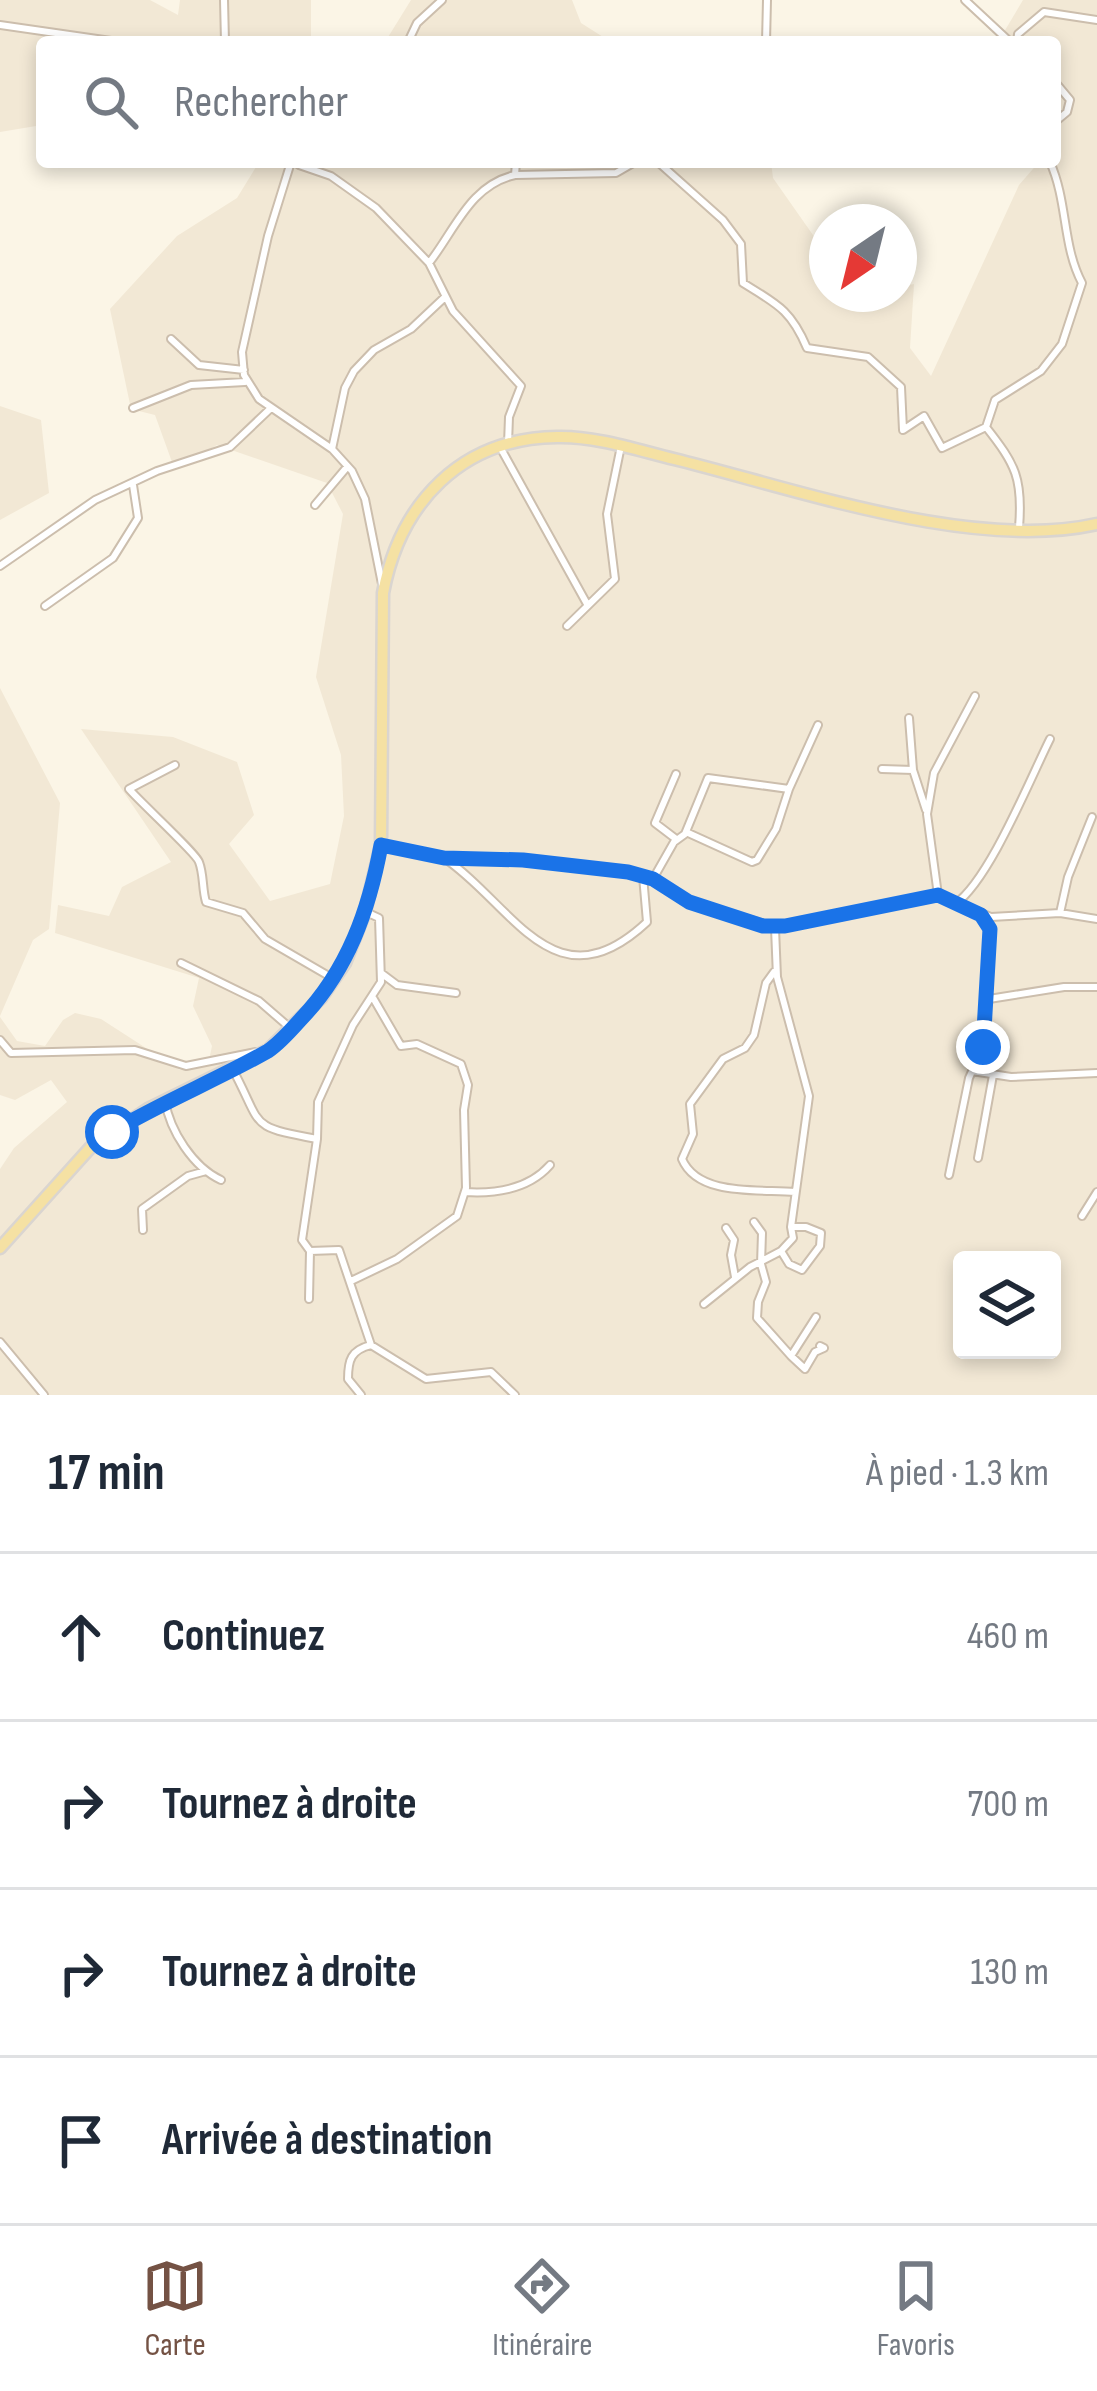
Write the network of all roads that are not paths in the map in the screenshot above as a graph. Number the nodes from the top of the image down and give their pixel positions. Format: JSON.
{"nodes":[{"id":1,"x":224,"y":0,"type":"edge"},
{"id":2,"x":442,"y":0,"type":"edge"},
{"id":3,"x":767,"y":0,"type":"edge"},
{"id":4,"x":965,"y":0,"type":"edge"},
{"id":5,"x":1097,"y":20,"type":"edge"},
{"id":6,"x":0,"y":25,"type":"edge"},
{"id":7,"x":76,"y":36,"type":"edge"},
{"id":8,"x":225,"y":36,"type":"edge"},
{"id":9,"x":411,"y":36,"type":"edge"},
{"id":10,"x":766,"y":36,"type":"edge"},
{"id":11,"x":1007,"y":36,"type":"edge"},
{"id":12,"x":1017,"y":36,"type":"edge"},
{"id":13,"x":1061,"y":90,"type":"edge"},
{"id":14,"x":1061,"y":117,"type":"edge"},
{"id":15,"x":295,"y":168,"type":"edge"},
{"id":16,"x":306,"y":168,"type":"edge"},
{"id":17,"x":516,"y":168,"type":"edge"},
{"id":18,"x":625,"y":168,"type":"edge"},
{"id":19,"x":665,"y":168,"type":"edge"},
{"id":20,"x":1053,"y":168,"type":"edge"},
{"id":21,"x":515,"y":175,"type":"junction"},
{"id":22,"x":429,"y":263,"type":"junction"},
{"id":23,"x":445,"y":298,"type":"junction"},
{"id":24,"x":171,"y":340,"type":"dead end"},
{"id":25,"x":244,"y":370,"type":"junction"},
{"id":26,"x":246,"y":382,"type":"junction"},
{"id":27,"x":133,"y":408,"type":"dead end"},
{"id":28,"x":271,"y":408,"type":"junction"},
{"id":29,"x":986,"y":427,"type":"junction"},
{"id":30,"x":504,"y":446,"type":"junction"},
{"id":31,"x":621,"y":446,"type":"junction"},
{"id":32,"x":332,"y":449,"type":"junction"},
{"id":33,"x":348,"y":466,"type":"junction"},
{"id":34,"x":133,"y":485,"type":"junction"},
{"id":35,"x":315,"y":505,"type":"dead end"},
{"id":36,"x":1097,"y":524,"type":"edge"},
{"id":37,"x":1018,"y":528,"type":"junction"},
{"id":38,"x":0,"y":566,"type":"edge"},
{"id":39,"x":383,"y":593,"type":"junction"},
{"id":40,"x":587,"y":604,"type":"junction"},
{"id":41,"x":44,"y":606,"type":"dead end"},
{"id":42,"x":567,"y":626,"type":"dead end"},
{"id":43,"x":975,"y":696,"type":"dead end"},
{"id":44,"x":909,"y":718,"type":"dead end"},
{"id":45,"x":818,"y":725,"type":"dead end"},
{"id":46,"x":1050,"y":739,"type":"dead end"},
{"id":47,"x":175,"y":765,"type":"dead end"},
{"id":48,"x":883,"y":769,"type":"dead end"},
{"id":49,"x":913,"y":770,"type":"junction"},
{"id":50,"x":676,"y":774,"type":"dead end"},
{"id":51,"x":789,"y":789,"type":"junction"},
{"id":52,"x":927,"y":814,"type":"junction"},
{"id":53,"x":1092,"y":817,"type":"dead end"},
{"id":54,"x":686,"y":832,"type":"junction"},
{"id":55,"x":676,"y":839,"type":"junction"},
{"id":56,"x":381,"y":845,"type":"junction"},
{"id":57,"x":444,"y":858,"type":"junction"},
{"id":58,"x":643,"y":876,"type":"junction"},
{"id":59,"x":653,"y":879,"type":"junction"},
{"id":60,"x":938,"y":895,"type":"junction"},
{"id":61,"x":955,"y":904,"type":"junction"},
{"id":62,"x":364,"y":912,"type":"junction"},
{"id":63,"x":1060,"y":913,"type":"junction"},
{"id":64,"x":981,"y":915,"type":"junction"},
{"id":65,"x":1097,"y":919,"type":"edge"},
{"id":66,"x":775,"y":927,"type":"junction"},
{"id":67,"x":182,"y":963,"type":"dead end"},
{"id":68,"x":776,"y":969,"type":"junction"},
{"id":69,"x":381,"y":973,"type":"junction"},
{"id":70,"x":335,"y":979,"type":"junction"},
{"id":71,"x":1097,"y":987,"type":"edge"},
{"id":72,"x":456,"y":993,"type":"dead end"},
{"id":73,"x":372,"y":996,"type":"junction"},
{"id":74,"x":984,"y":996,"type":"junction"},
{"id":75,"x":292,"y":1029,"type":"junction"},
{"id":76,"x":0,"y":1040,"type":"edge"},
{"id":77,"x":268,"y":1050,"type":"junction"},
{"id":78,"x":231,"y":1068,"type":"junction"},
{"id":79,"x":972,"y":1071,"type":"junction"},
{"id":80,"x":1097,"y":1073,"type":"edge"},
{"id":81,"x":993,"y":1075,"type":"junction"},
{"id":82,"x":165,"y":1101,"type":"junction"},
{"id":83,"x":317,"y":1139,"type":"junction"},
{"id":84,"x":978,"y":1158,"type":"dead end"},
{"id":85,"x":550,"y":1165,"type":"dead end"},
{"id":86,"x":206,"y":1171,"type":"junction"},
{"id":87,"x":950,"y":1175,"type":"dead end"},
{"id":88,"x":221,"y":1180,"type":"dead end"},
{"id":89,"x":465,"y":1192,"type":"junction"},
{"id":90,"x":796,"y":1192,"type":"junction"},
{"id":91,"x":1097,"y":1192,"type":"edge"},
{"id":92,"x":1082,"y":1216,"type":"dead end"},
{"id":93,"x":754,"y":1222,"type":"dead end"},
{"id":94,"x":791,"y":1227,"type":"junction"},
{"id":95,"x":726,"y":1228,"type":"dead end"},
{"id":96,"x":143,"y":1230,"type":"dead end"},
{"id":97,"x":0,"y":1247,"type":"edge"},
{"id":98,"x":310,"y":1251,"type":"junction"},
{"id":99,"x":781,"y":1251,"type":"junction"},
{"id":100,"x":763,"y":1259,"type":"junction"},
{"id":101,"x":349,"y":1281,"type":"junction"},
{"id":102,"x":734,"y":1281,"type":"junction"},
{"id":103,"x":308,"y":1299,"type":"dead end"},
{"id":104,"x":704,"y":1304,"type":"dead end"},
{"id":105,"x":816,"y":1317,"type":"dead end"},
{"id":106,"x":0,"y":1342,"type":"edge"},
{"id":107,"x":371,"y":1345,"type":"junction"},
{"id":108,"x":820,"y":1346,"type":"dead end"},
{"id":109,"x":791,"y":1357,"type":"junction"},
{"id":110,"x":44,"y":1395,"type":"edge"},
{"id":111,"x":361,"y":1395,"type":"edge"},
{"id":112,"x":515,"y":1395,"type":"edge"}],
"edges":[{"from":1,"to":8,"type":"street"},
{"from":2,"to":9,"type":"street"},
{"from":3,"to":10,"type":"street"},
{"from":4,"to":11,"type":"street"},
{"from":5,"to":12,"type":"street"},
{"from":6,"to":7,"type":"street"},
{"from":13,"to":14,"type":"street"},
{"from":15,"to":25,"type":"street"},
{"from":16,"to":22,"type":"street"},
{"from":17,"to":21,"type":"street"},
{"from":18,"to":21,"type":"street"},
{"from":19,"to":29,"type":"street"},
{"from":20,"to":29,"type":"street"},
{"from":21,"to":22,"type":"street"},
{"from":22,"to":23,"type":"street"},
{"from":23,"to":30,"type":"street"},
{"from":23,"to":32,"type":"street"},
{"from":24,"to":25,"type":"street"},
{"from":25,"to":26,"type":"street"},
{"from":26,"to":27,"type":"street"},
{"from":26,"to":28,"type":"street"},
{"from":28,"to":32,"type":"street"},
{"from":28,"to":34,"type":"street"},
{"from":29,"to":37,"type":"street"},
{"from":30,"to":31,"type":"main road"},
{"from":30,"to":39,"type":"main road"},
{"from":30,"to":40,"type":"street"},
{"from":31,"to":37,"type":"main road"},
{"from":31,"to":40,"type":"street"},
{"from":32,"to":33,"type":"street"},
{"from":33,"to":35,"type":"street"},
{"from":33,"to":39,"type":"street"},
{"from":34,"to":38,"type":"street"},
{"from":34,"to":41,"type":"street"},
{"from":36,"to":37,"type":"main road"},
{"from":39,"to":56,"type":"main road"},
{"from":40,"to":42,"type":"street"},
{"from":43,"to":52,"type":"street"},
{"from":44,"to":49,"type":"street"},
{"from":45,"to":51,"type":"street"},
{"from":46,"to":61,"type":"street"},
{"from":47,"to":70,"type":"street"},
{"from":48,"to":49,"type":"street"},
{"from":49,"to":52,"type":"street"},
{"from":50,"to":55,"type":"street"},
{"from":51,"to":54,"type":"street"},
{"from":51,"to":54,"type":"street"},
{"from":52,"to":60,"type":"street"},
{"from":53,"to":63,"type":"street"},
{"from":54,"to":55,"type":"street"},
{"from":55,"to":59,"type":"street"},
{"from":56,"to":57,"type":"street"},
{"from":56,"to":62,"type":"main road"},
{"from":57,"to":58,"type":"street"},
{"from":57,"to":58,"type":"street"},
{"from":58,"to":59,"type":"street"},
{"from":59,"to":66,"type":"street"},
{"from":60,"to":61,"type":"street"},
{"from":60,"to":66,"type":"street"},
{"from":61,"to":64,"type":"street"},
{"from":62,"to":69,"type":"street"},
{"from":62,"to":70,"type":"main road"},
{"from":63,"to":64,"type":"street"},
{"from":63,"to":65,"type":"street"},
{"from":64,"to":74,"type":"street"},
{"from":66,"to":68,"type":"street"},
{"from":67,"to":75,"type":"street"},
{"from":68,"to":90,"type":"street"},
{"from":68,"to":90,"type":"street"},
{"from":69,"to":72,"type":"street"},
{"from":69,"to":73,"type":"street"},
{"from":70,"to":75,"type":"main road"},
{"from":71,"to":74,"type":"street"},
{"from":73,"to":83,"type":"street"},
{"from":73,"to":89,"type":"street"},
{"from":74,"to":79,"type":"street"},
{"from":75,"to":77,"type":"main road"},
{"from":76,"to":77,"type":"street"},
{"from":77,"to":78,"type":"main road"},
{"from":78,"to":82,"type":"main road"},
{"from":78,"to":83,"type":"street"},
{"from":79,"to":81,"type":"street"},
{"from":79,"to":87,"type":"street"},
{"from":80,"to":81,"type":"street"},
{"from":81,"to":84,"type":"street"},
{"from":82,"to":86,"type":"street"},
{"from":82,"to":97,"type":"main road"},
{"from":83,"to":98,"type":"street"},
{"from":85,"to":89,"type":"street"},
{"from":86,"to":88,"type":"street"},
{"from":86,"to":96,"type":"street"},
{"from":89,"to":101,"type":"street"},
{"from":90,"to":94,"type":"street"},
{"from":91,"to":92,"type":"street"},
{"from":93,"to":100,"type":"street"},
{"from":94,"to":99,"type":"street"},
{"from":94,"to":99,"type":"street"},
{"from":95,"to":102,"type":"street"},
{"from":98,"to":101,"type":"street"},
{"from":98,"to":103,"type":"street"},
{"from":99,"to":100,"type":"street"},
{"from":100,"to":102,"type":"street"},
{"from":100,"to":109,"type":"street"},
{"from":101,"to":107,"type":"street"},
{"from":102,"to":104,"type":"street"},
{"from":105,"to":109,"type":"street"},
{"from":106,"to":110,"type":"street"},
{"from":107,"to":111,"type":"street"},
{"from":107,"to":112,"type":"street"},
{"from":108,"to":109,"type":"street"}]}
